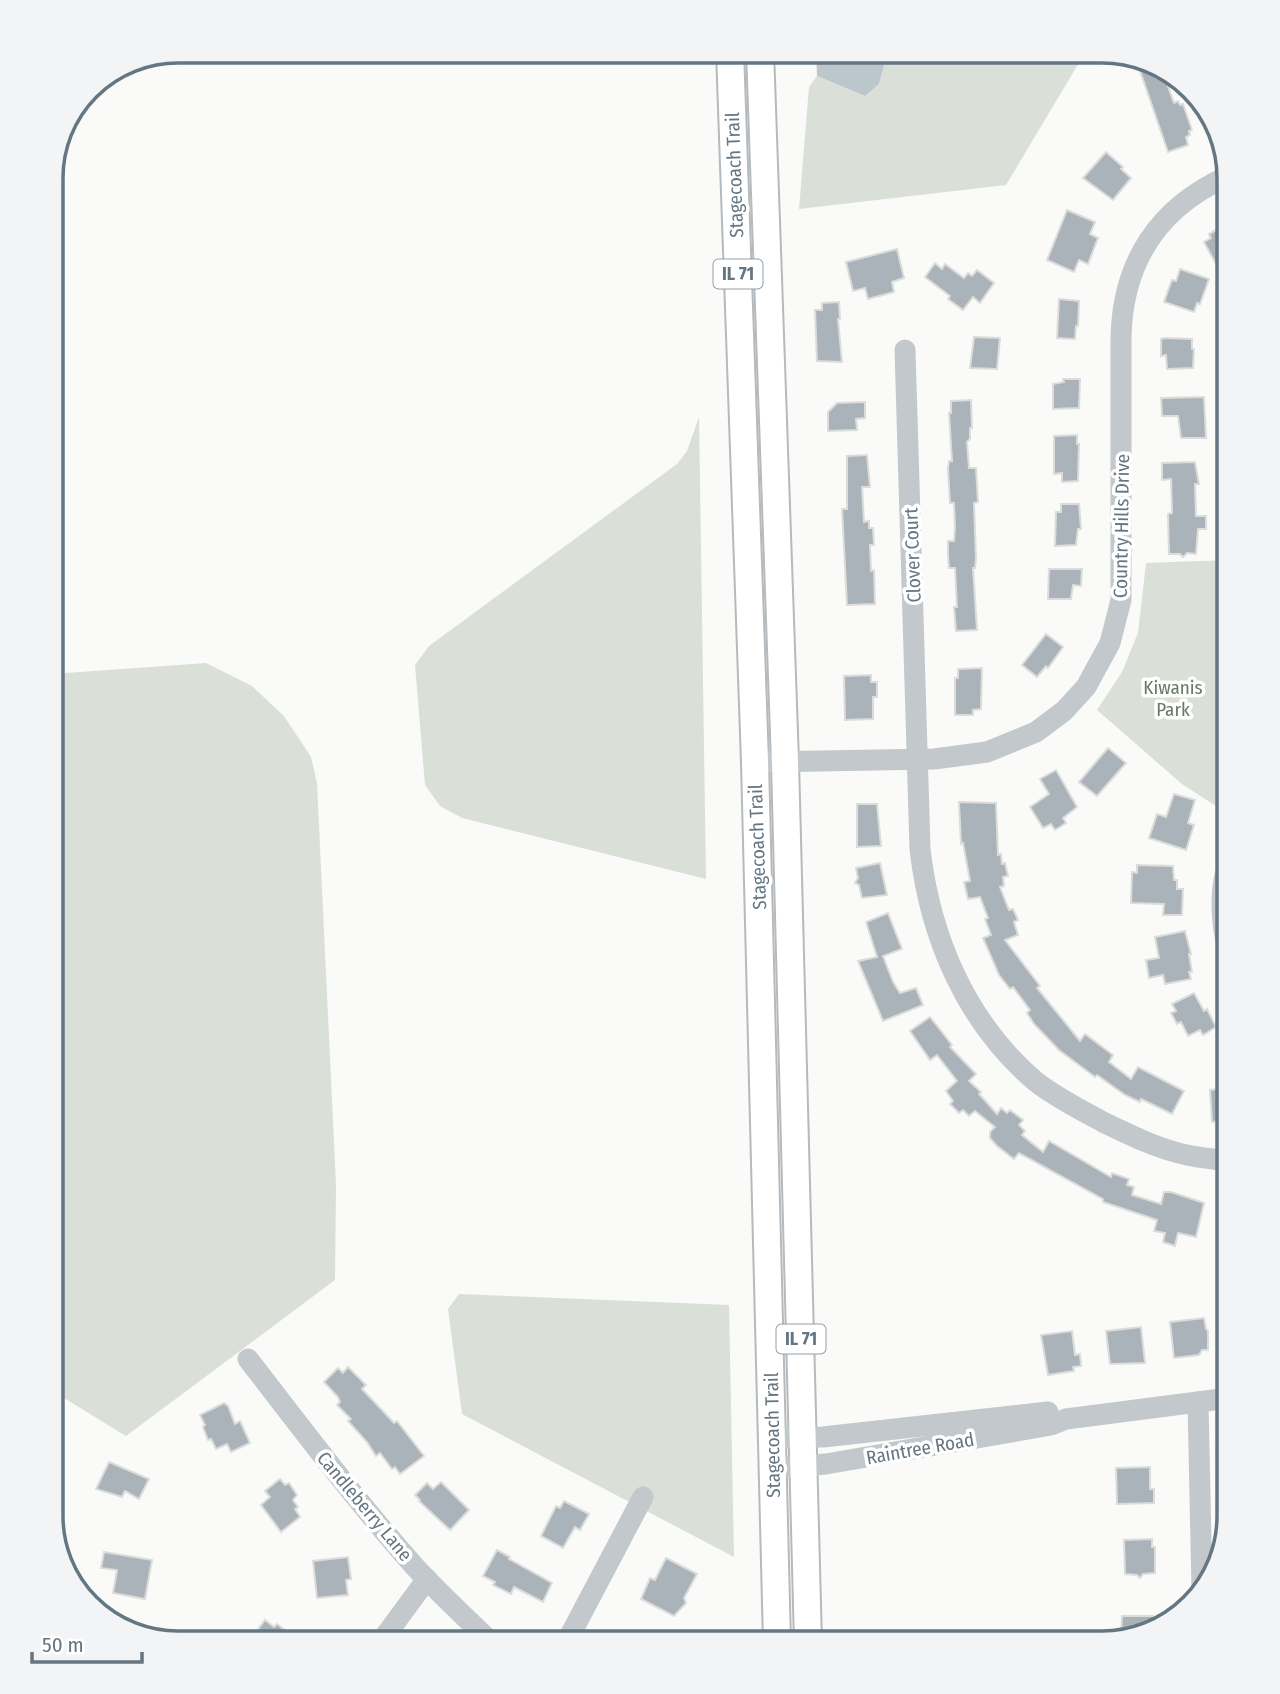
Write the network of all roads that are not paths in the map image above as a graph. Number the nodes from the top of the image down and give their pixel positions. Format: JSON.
{"nodes":[{"id":1,"x":730,"y":63,"type":"edge"},
{"id":2,"x":760,"y":63,"type":"edge"},
{"id":3,"x":1217,"y":181,"type":"edge"},
{"id":4,"x":905,"y":350,"type":"dead end"},
{"id":5,"x":918,"y":759,"type":"junction"},
{"id":6,"x":755,"y":762,"type":"junction"},
{"id":7,"x":785,"y":762,"type":"junction"},
{"id":8,"x":1217,"y":1159,"type":"edge"},
{"id":9,"x":248,"y":1359,"type":"dead end"},
{"id":10,"x":1217,"y":1400,"type":"edge"},
{"id":11,"x":1198,"y":1402,"type":"junction"},
{"id":12,"x":1066,"y":1419,"type":"junction"},
{"id":13,"x":803,"y":1437,"type":"junction"},
{"id":14,"x":772,"y":1438,"type":"junction"},
{"id":15,"x":804,"y":1467,"type":"junction"},
{"id":16,"x":773,"y":1468,"type":"junction"},
{"id":17,"x":643,"y":1497,"type":"dead end"},
{"id":18,"x":1202,"y":1574,"type":"edge"},
{"id":19,"x":427,"y":1579,"type":"junction"},
{"id":20,"x":389,"y":1631,"type":"edge"},
{"id":21,"x":480,"y":1631,"type":"edge"},
{"id":22,"x":572,"y":1631,"type":"edge"},
{"id":23,"x":777,"y":1631,"type":"edge"},
{"id":24,"x":808,"y":1631,"type":"edge"}],
"edges":[{"from":1,"to":6,"type":"main road","name":"Stagecoach Trail","number":"IL 71"},
{"from":2,"to":7,"type":"main road","name":"Stagecoach Trail","number":"IL 71"},
{"from":3,"to":5,"type":"street","name":"Country Hills Drive"},
{"from":4,"to":5,"type":"street","name":"Clover Court"},
{"from":5,"to":7,"type":"street","name":"Country Hills Drive"},
{"from":5,"to":8,"type":"street","name":"Clover Court"},
{"from":6,"to":7,"type":"street","name":"Country Hills Drive"},
{"from":6,"to":14,"type":"main road","name":"Stagecoach Trail","number":"IL 71"},
{"from":7,"to":13,"type":"main road","name":"Stagecoach Trail","number":"IL 71"},
{"from":9,"to":19,"type":"street","name":"Candleberry Lane"},
{"from":10,"to":11,"type":"street","name":"Raintree Road"},
{"from":11,"to":12,"type":"street","name":"Raintree Road"},
{"from":11,"to":18,"type":"street"},
{"from":12,"to":13,"type":"street","name":"Raintree Road"},
{"from":12,"to":15,"type":"street","name":"Raintree Road"},
{"from":13,"to":14,"type":"street","name":"Raintree Road"},
{"from":13,"to":15,"type":"main road","name":"Stagecoach Trail","number":"IL 71"},
{"from":14,"to":16,"type":"main road","name":"Stagecoach Trail","number":"IL 71"},
{"from":15,"to":16,"type":"street","name":"Raintree Road"},
{"from":15,"to":24,"type":"main road","name":"Stagecoach Trail","number":"IL 71"},
{"from":16,"to":23,"type":"main road","name":"Stagecoach Trail","number":"IL 71"},
{"from":17,"to":22,"type":"street"},
{"from":19,"to":20,"type":"street"},
{"from":19,"to":21,"type":"street","name":"Candleberry Lane"}]}
